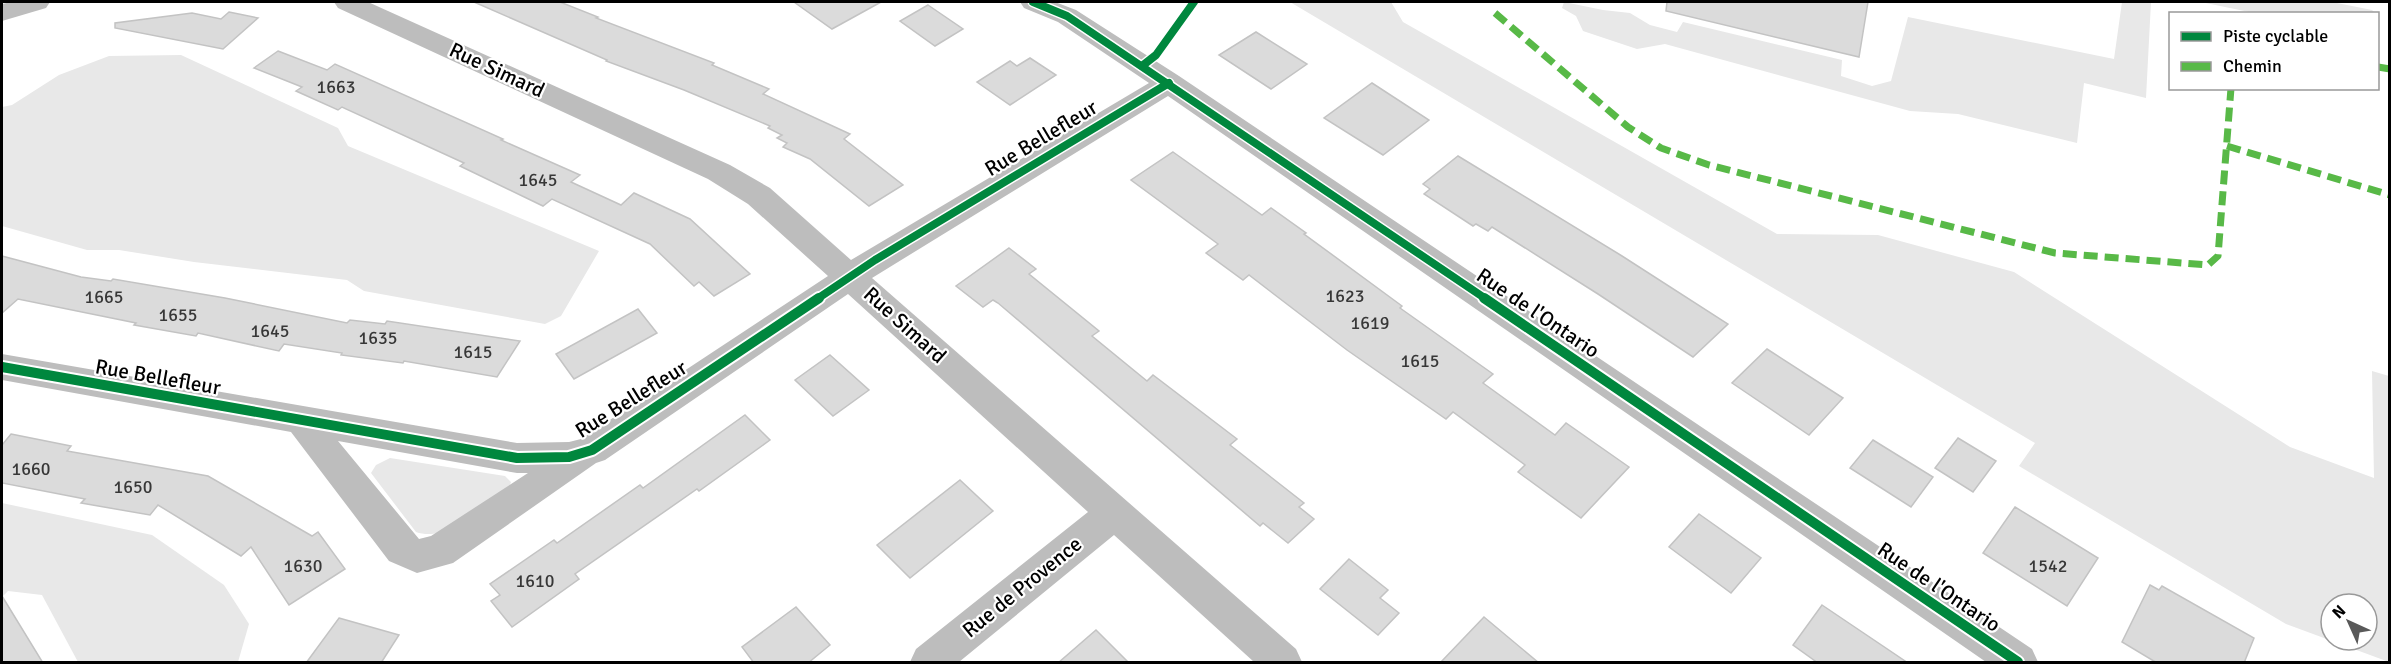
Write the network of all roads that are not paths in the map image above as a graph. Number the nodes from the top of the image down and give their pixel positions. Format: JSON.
{"nodes":[{"id":1,"x":37,"y":2,"type":"edge"},
{"id":2,"x":347,"y":2,"type":"edge"},
{"id":3,"x":1033,"y":2,"type":"edge"},
{"id":4,"x":2,"y":13,"type":"edge"},
{"id":5,"x":1169,"y":83,"type":"junction"},
{"id":6,"x":850,"y":277,"type":"junction"},
{"id":7,"x":2,"y":367,"type":"edge"},
{"id":8,"x":302,"y":421,"type":"junction"},
{"id":9,"x":592,"y":450,"type":"junction"},
{"id":10,"x":1114,"y":512,"type":"junction"},
{"id":11,"x":930,"y":663,"type":"edge"},
{"id":12,"x":1282,"y":663,"type":"edge"},
{"id":13,"x":2018,"y":663,"type":"edge"}],
"edges":[{"from":1,"to":4,"type":"street"},
{"from":2,"to":6,"type":"street","name":"Rue Simard"},
{"from":3,"to":5,"type":"street","name":"Rue de l'Ontario"},
{"from":5,"to":6,"type":"street","name":"Rue Bellefleur"},
{"from":5,"to":13,"type":"street","name":"Rue de l'Ontario"},
{"from":6,"to":9,"type":"street","name":"Rue Bellefleur"},
{"from":6,"to":10,"type":"street","name":"Rue Simard"},
{"from":7,"to":8,"type":"street","name":"Rue Bellefleur"},
{"from":8,"to":9,"type":"street","name":"Rue Bellefleur"},
{"from":8,"to":9,"type":"street","name":"Rue Bellefleur"},
{"from":10,"to":11,"type":"street","name":"Rue de Provence"},
{"from":10,"to":12,"type":"street","name":"Rue Simard"}]}
